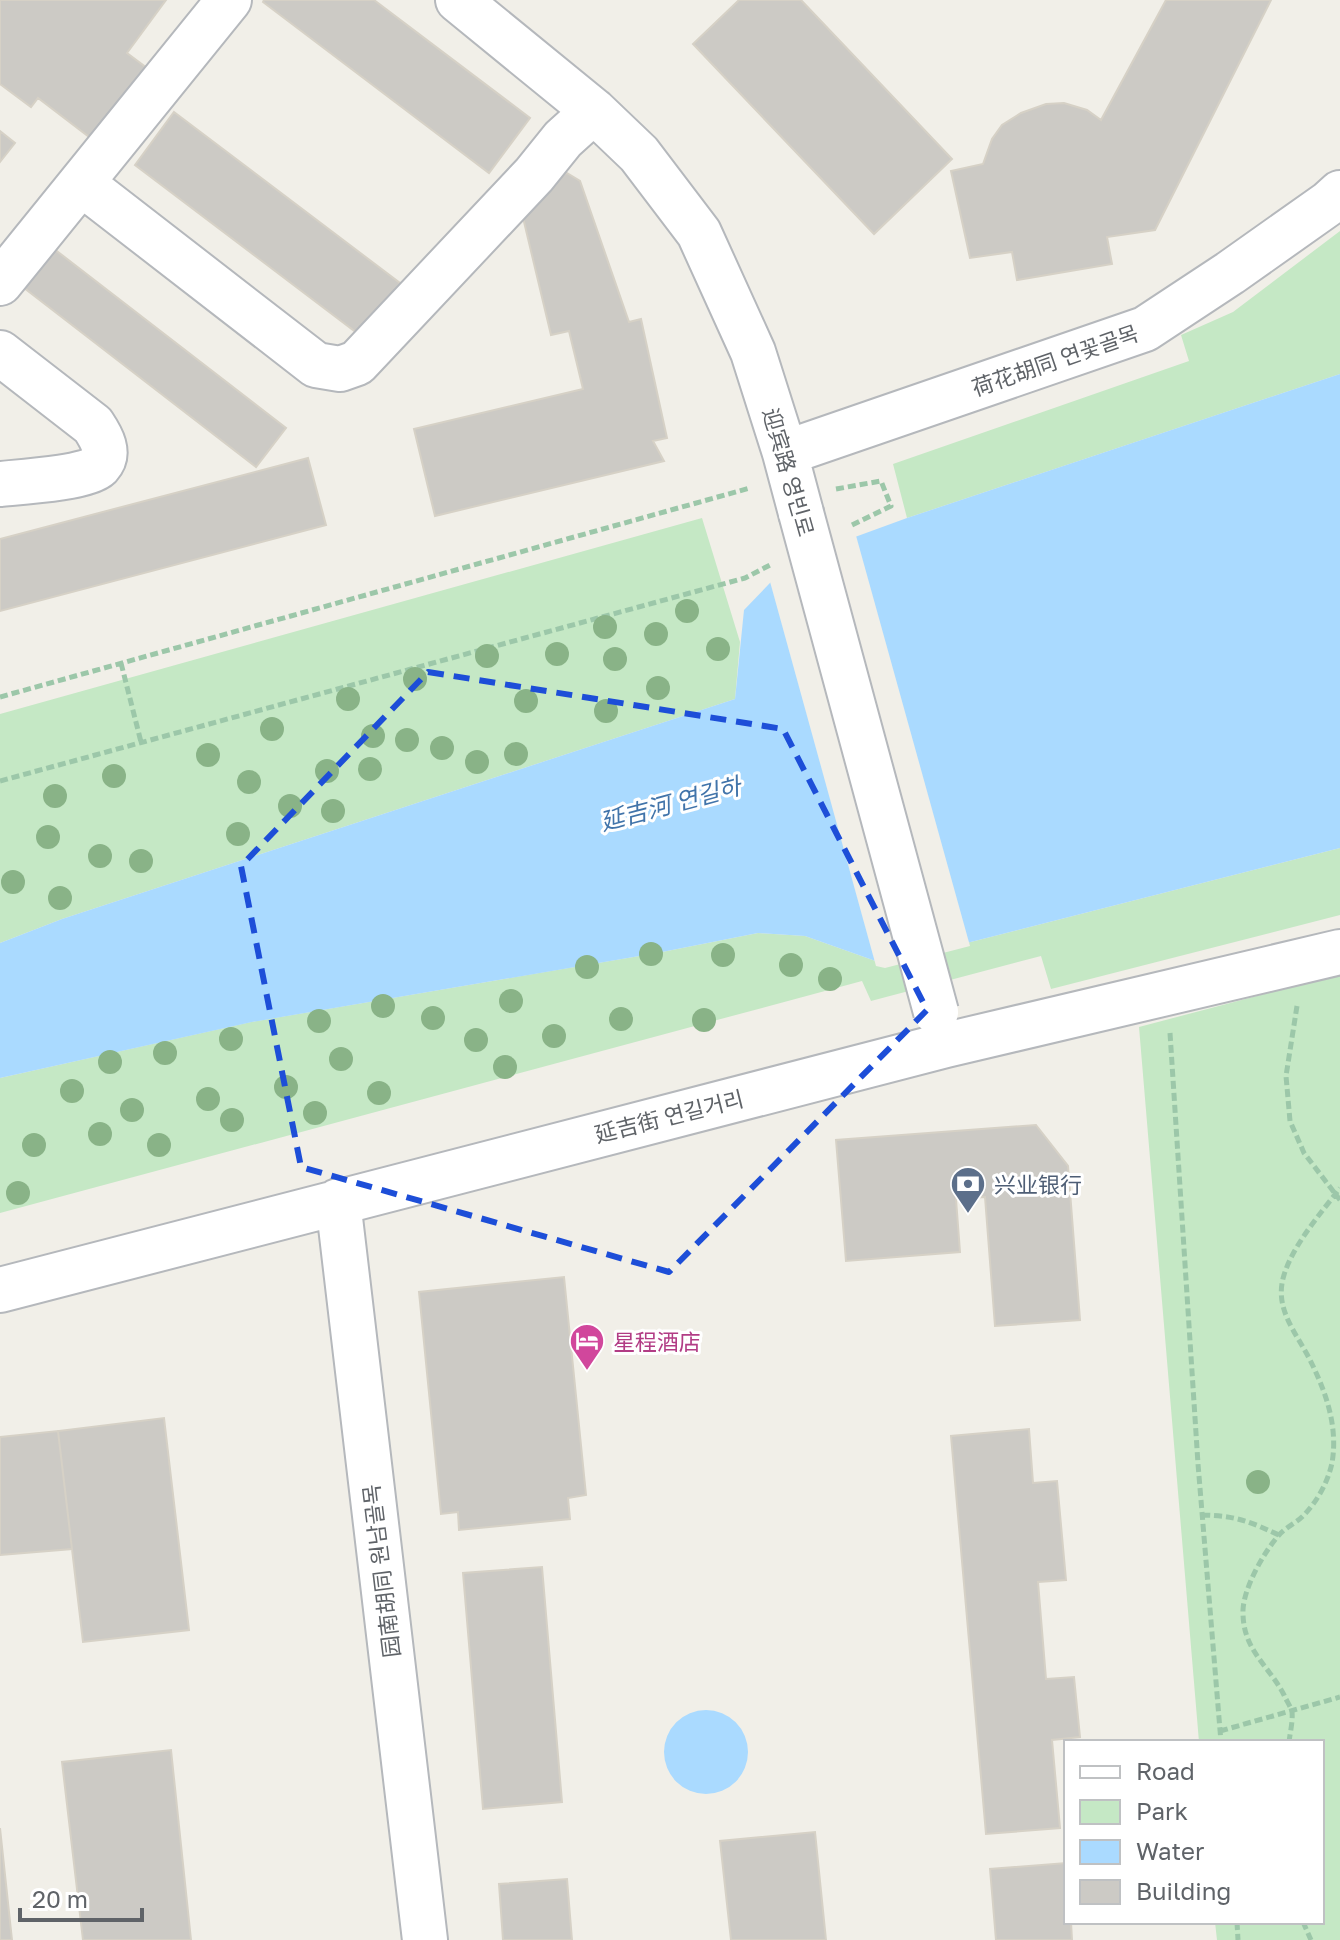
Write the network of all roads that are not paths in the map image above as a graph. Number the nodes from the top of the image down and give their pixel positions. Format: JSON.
{"nodes":[{"id":1,"x":229,"y":0,"type":"edge"},
{"id":2,"x":458,"y":0,"type":"edge"},
{"id":3,"x":594,"y":111,"type":"junction"},
{"id":4,"x":81,"y":183,"type":"junction"},
{"id":5,"x":1340,"y":193,"type":"edge"},
{"id":6,"x":0,"y":283,"type":"edge"},
{"id":7,"x":0,"y":353,"type":"edge"},
{"id":8,"x":0,"y":484,"type":"edge"},
{"id":9,"x":809,"y":493,"type":"junction"},
{"id":10,"x":1340,"y":952,"type":"edge"},
{"id":11,"x":941,"y":1028,"type":"junction"},
{"id":12,"x":338,"y":1201,"type":"junction"},
{"id":13,"x":0,"y":1290,"type":"edge"},
{"id":14,"x":425,"y":1940,"type":"edge"}],
"edges":[{"from":1,"to":4,"type":"street"},
{"from":2,"to":3,"type":"street","name":"迎宾路 영빈로"},
{"from":3,"to":4,"type":"street"},
{"from":3,"to":9,"type":"street","name":"迎宾路 영빈로"},
{"from":4,"to":6,"type":"street"},
{"from":5,"to":9,"type":"street","name":"荷花胡同 연꽃골목"},
{"from":7,"to":8,"type":"street"},
{"from":9,"to":11,"type":"street","name":"迎宾路 영빈로","bridge":true},
{"from":10,"to":11,"type":"street","name":"延吉街 연길거리"},
{"from":11,"to":12,"type":"street","name":"延吉街 연길거리"},
{"from":12,"to":13,"type":"street","name":"延吉街 연길거리"},
{"from":12,"to":14,"type":"street","name":"园南胡同 원남골목"}]}
